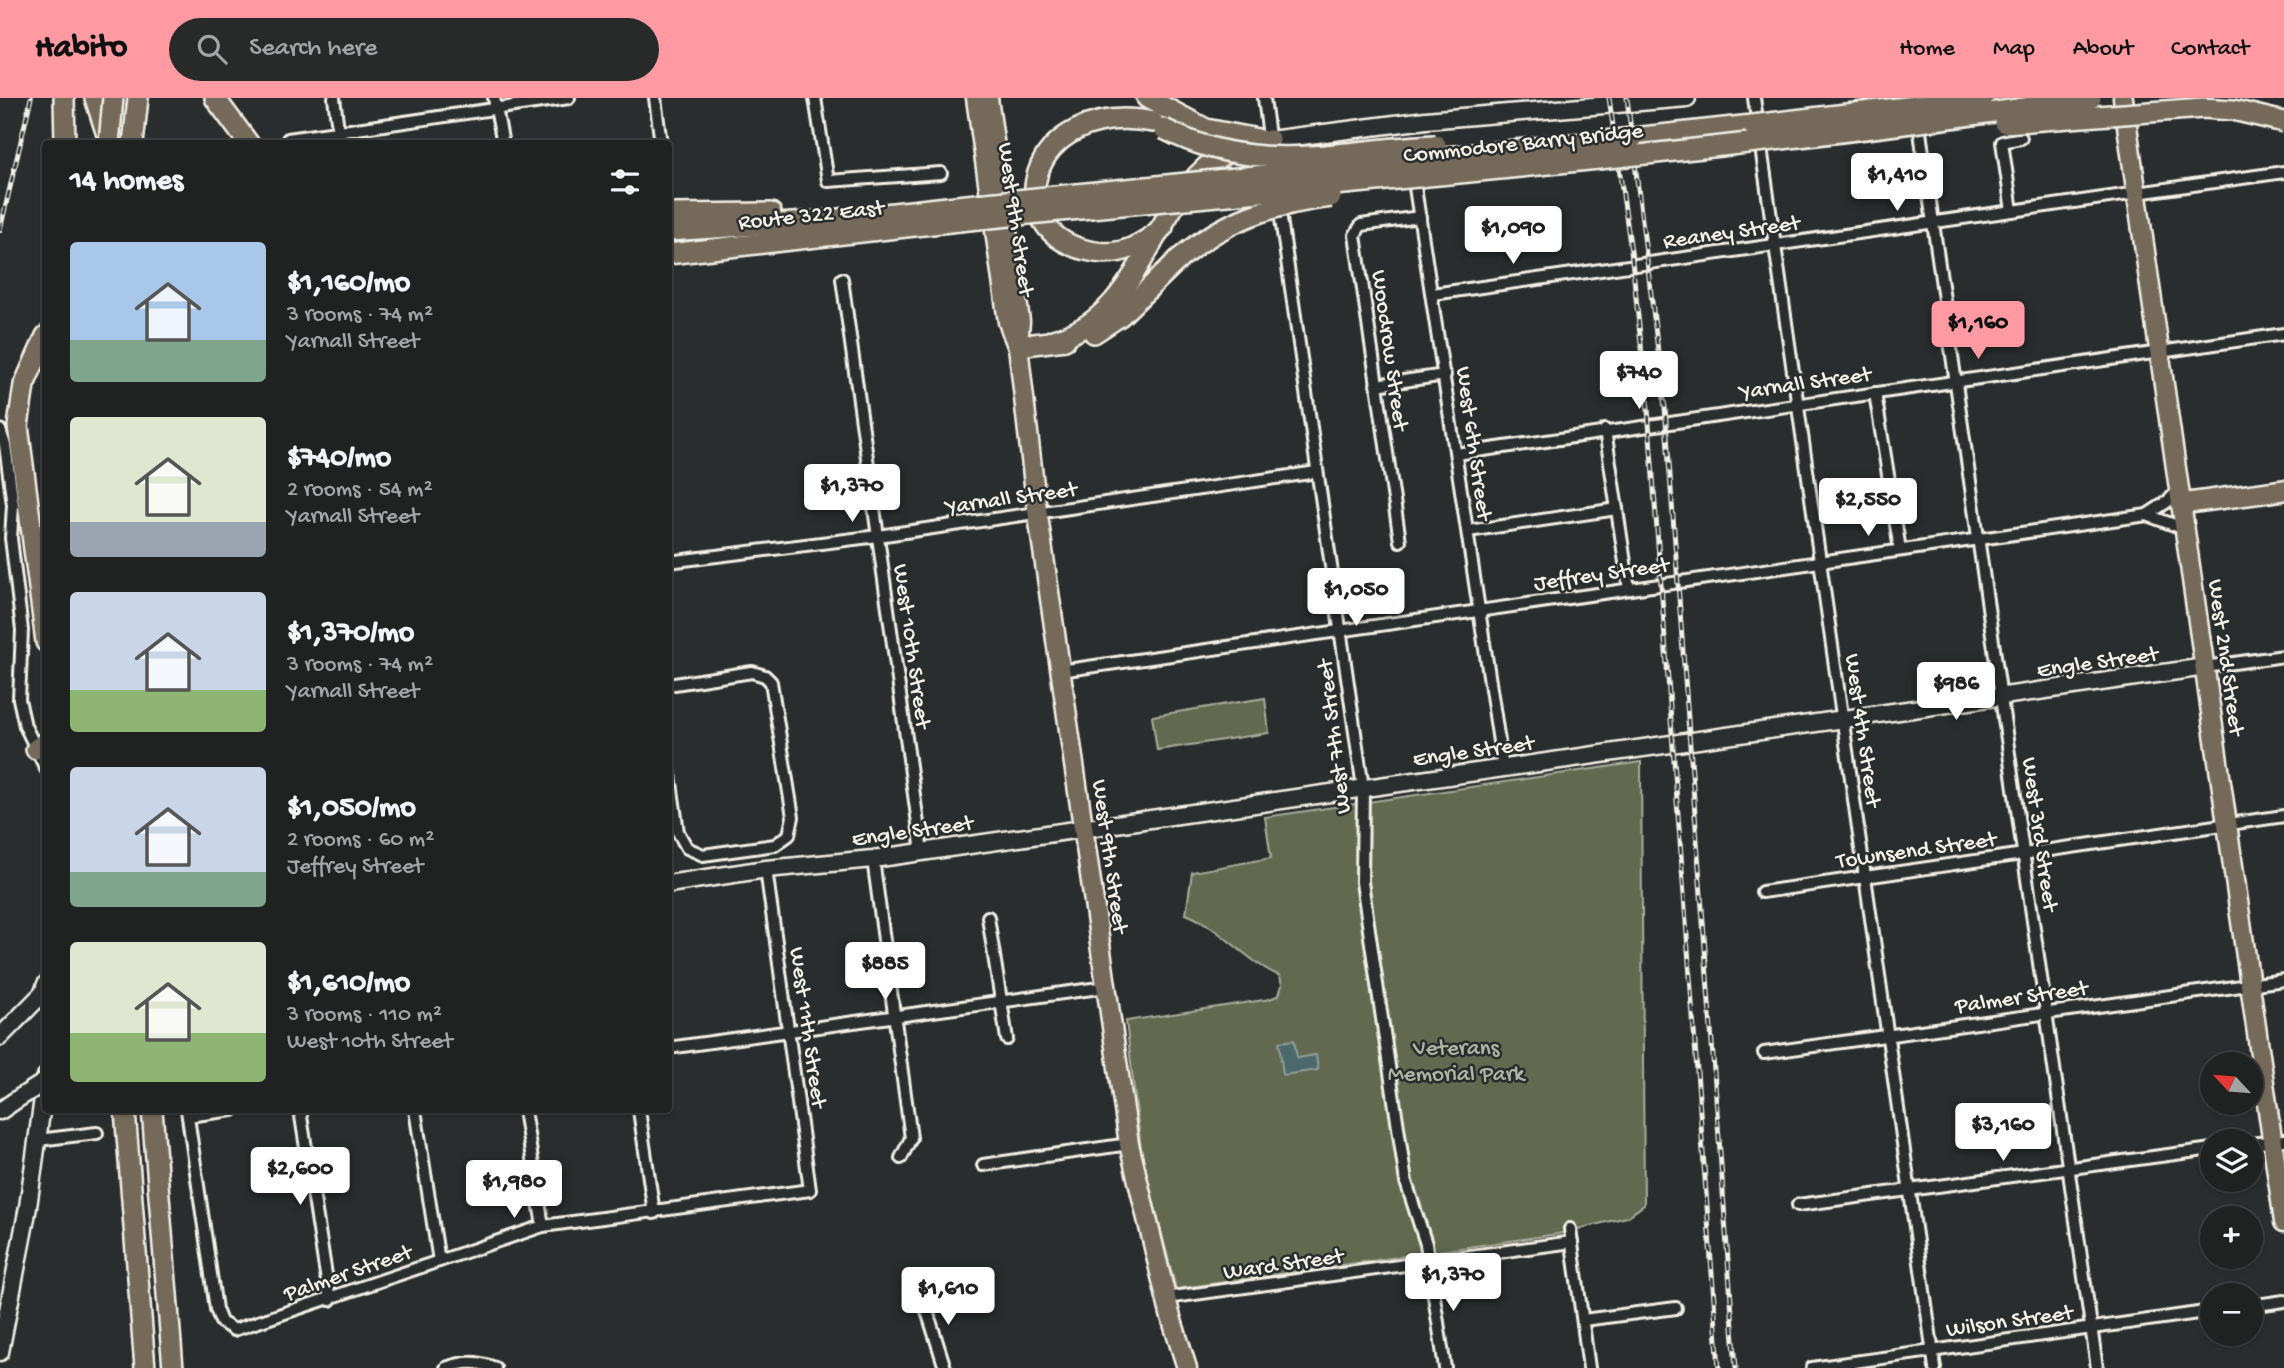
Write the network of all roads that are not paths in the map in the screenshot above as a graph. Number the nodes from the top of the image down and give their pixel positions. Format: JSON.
{"nodes":[{"id":1,"x":64,"y":98,"type":"edge"},
{"id":2,"x":95,"y":98,"type":"edge"},
{"id":3,"x":113,"y":98,"type":"edge"},
{"id":4,"x":215,"y":98,"type":"edge"},
{"id":5,"x":334,"y":98,"type":"edge"},
{"id":6,"x":569,"y":98,"type":"edge"},
{"id":7,"x":655,"y":98,"type":"edge"},
{"id":8,"x":815,"y":98,"type":"edge"},
{"id":9,"x":976,"y":98,"type":"edge"},
{"id":10,"x":988,"y":98,"type":"edge"},
{"id":11,"x":1147,"y":98,"type":"edge"},
{"id":12,"x":1264,"y":98,"type":"edge"},
{"id":13,"x":1687,"y":98,"type":"edge"},
{"id":14,"x":1754,"y":98,"type":"edge"},
{"id":15,"x":1902,"y":98,"type":"edge"},
{"id":16,"x":1914,"y":98,"type":"edge"},
{"id":17,"x":1983,"y":98,"type":"edge"},
{"id":18,"x":2091,"y":98,"type":"edge"},
{"id":19,"x":2123,"y":98,"type":"edge"},
{"id":20,"x":1124,"y":99,"type":"edge"},
{"id":21,"x":138,"y":100,"type":"edge"},
{"id":22,"x":495,"y":103,"type":"edge"},
{"id":23,"x":2284,"y":122,"type":"edge"},
{"id":24,"x":1405,"y":123,"type":"junction"},
{"id":25,"x":1159,"y":125,"type":"junction"},
{"id":26,"x":1752,"y":125,"type":"junction"},
{"id":27,"x":338,"y":131,"type":"junction"},
{"id":28,"x":1812,"y":135,"type":"junction"},
{"id":29,"x":1633,"y":138,"type":"junction"},
{"id":30,"x":2021,"y":138,"type":"dead end"},
{"id":31,"x":288,"y":139,"type":"dead end"},
{"id":32,"x":65,"y":140,"type":"edge"},
{"id":33,"x":108,"y":140,"type":"edge"},
{"id":34,"x":109,"y":140,"type":"edge"},
{"id":35,"x":133,"y":140,"type":"edge"},
{"id":36,"x":246,"y":140,"type":"edge"},
{"id":37,"x":339,"y":140,"type":"edge"},
{"id":38,"x":502,"y":140,"type":"edge"},
{"id":39,"x":660,"y":140,"type":"edge"},
{"id":40,"x":1270,"y":140,"type":"junction"},
{"id":41,"x":1620,"y":155,"type":"junction"},
{"id":42,"x":2284,"y":172,"type":"edge"},
{"id":43,"x":941,"y":173,"type":"dead end"},
{"id":44,"x":2137,"y":193,"type":"junction"},
{"id":45,"x":2012,"y":211,"type":"junction"},
{"id":46,"x":672,"y":214,"type":"edge"},
{"id":47,"x":958,"y":214,"type":"junction"},
{"id":48,"x":863,"y":215,"type":"junction"},
{"id":49,"x":1420,"y":217,"type":"junction"},
{"id":50,"x":1933,"y":223,"type":"junction"},
{"id":51,"x":1163,"y":227,"type":"junction"},
{"id":52,"x":672,"y":231,"type":"edge"},
{"id":53,"x":1775,"y":244,"type":"junction"},
{"id":54,"x":672,"y":253,"type":"edge"},
{"id":55,"x":842,"y":279,"type":"dead end"},
{"id":56,"x":1433,"y":294,"type":"junction"},
{"id":57,"x":2284,"y":334,"type":"edge"},
{"id":58,"x":1053,"y":340,"type":"junction"},
{"id":59,"x":42,"y":344,"type":"edge"},
{"id":60,"x":1018,"y":346,"type":"junction"},
{"id":61,"x":2159,"y":351,"type":"junction"},
{"id":62,"x":1445,"y":375,"type":"junction"},
{"id":63,"x":1957,"y":379,"type":"junction"},
{"id":64,"x":1376,"y":385,"type":"junction"},
{"id":65,"x":1875,"y":393,"type":"junction"},
{"id":66,"x":1798,"y":404,"type":"junction"},
{"id":67,"x":0,"y":430,"type":"edge"},
{"id":68,"x":1605,"y":430,"type":"junction"},
{"id":69,"x":1456,"y":454,"type":"junction"},
{"id":70,"x":1317,"y":472,"type":"junction"},
{"id":71,"x":2284,"y":490,"type":"edge"},
{"id":72,"x":2180,"y":497,"type":"junction"},
{"id":73,"x":1617,"y":509,"type":"junction"},
{"id":74,"x":1037,"y":513,"type":"junction"},
{"id":75,"x":2147,"y":515,"type":"junction"},
{"id":76,"x":29,"y":516,"type":"junction"},
{"id":77,"x":2185,"y":529,"type":"junction"},
{"id":78,"x":1468,"y":531,"type":"junction"},
{"id":79,"x":877,"y":536,"type":"junction"},
{"id":80,"x":1979,"y":538,"type":"junction"},
{"id":81,"x":1399,"y":541,"type":"dead end"},
{"id":82,"x":1900,"y":550,"type":"junction"},
{"id":83,"x":1820,"y":561,"type":"junction"},
{"id":84,"x":672,"y":562,"type":"edge"},
{"id":85,"x":42,"y":570,"type":"edge"},
{"id":86,"x":1629,"y":589,"type":"junction"},
{"id":87,"x":1479,"y":611,"type":"junction"},
{"id":88,"x":42,"y":612,"type":"edge"},
{"id":89,"x":1340,"y":631,"type":"junction"},
{"id":90,"x":2284,"y":656,"type":"edge"},
{"id":91,"x":2204,"y":667,"type":"junction"},
{"id":92,"x":1060,"y":671,"type":"junction"},
{"id":93,"x":672,"y":684,"type":"edge"},
{"id":94,"x":2002,"y":696,"type":"junction"},
{"id":95,"x":1843,"y":719,"type":"junction"},
{"id":96,"x":41,"y":746,"type":"edge"},
{"id":97,"x":1503,"y":768,"type":"junction"},
{"id":98,"x":1363,"y":788,"type":"junction"},
{"id":99,"x":672,"y":789,"type":"edge"},
{"id":100,"x":2284,"y":816,"type":"edge"},
{"id":101,"x":2227,"y":824,"type":"junction"},
{"id":102,"x":1083,"y":828,"type":"junction"},
{"id":103,"x":922,"y":852,"type":"junction"},
{"id":104,"x":2024,"y":854,"type":"junction"},
{"id":105,"x":873,"y":859,"type":"junction"},
{"id":106,"x":766,"y":869,"type":"junction"},
{"id":107,"x":1865,"y":876,"type":"junction"},
{"id":108,"x":672,"y":883,"type":"edge"},
{"id":109,"x":1762,"y":892,"type":"dead end"},
{"id":110,"x":988,"y":917,"type":"dead end"},
{"id":111,"x":2284,"y":980,"type":"edge"},
{"id":112,"x":2250,"y":985,"type":"junction"},
{"id":113,"x":1106,"y":987,"type":"junction"},
{"id":114,"x":42,"y":995,"type":"edge"},
{"id":115,"x":999,"y":1002,"type":"junction"},
{"id":116,"x":2047,"y":1013,"type":"junction"},
{"id":117,"x":896,"y":1016,"type":"junction"},
{"id":118,"x":790,"y":1031,"type":"junction"},
{"id":119,"x":1887,"y":1034,"type":"junction"},
{"id":120,"x":0,"y":1037,"type":"edge"},
{"id":121,"x":1007,"y":1039,"type":"dead end"},
{"id":122,"x":672,"y":1047,"type":"edge"},
{"id":123,"x":1764,"y":1053,"type":"dead end"},
{"id":124,"x":42,"y":1081,"type":"edge"},
{"id":125,"x":42,"y":1109,"type":"edge"},
{"id":126,"x":0,"y":1111,"type":"edge"},
{"id":127,"x":125,"y":1113,"type":"edge"},
{"id":128,"x":152,"y":1113,"type":"edge"},
{"id":129,"x":187,"y":1113,"type":"edge"},
{"id":130,"x":300,"y":1113,"type":"edge"},
{"id":131,"x":415,"y":1113,"type":"edge"},
{"id":132,"x":524,"y":1113,"type":"edge"},
{"id":133,"x":639,"y":1113,"type":"edge"},
{"id":134,"x":97,"y":1133,"type":"dead end"},
{"id":135,"x":38,"y":1140,"type":"junction"},
{"id":136,"x":2278,"y":1140,"type":"edge"},
{"id":137,"x":1129,"y":1144,"type":"junction"},
{"id":138,"x":2200,"y":1151,"type":"edge"},
{"id":139,"x":901,"y":1158,"type":"dead end"},
{"id":140,"x":983,"y":1165,"type":"dead end"},
{"id":141,"x":2069,"y":1170,"type":"junction"},
{"id":142,"x":810,"y":1190,"type":"joint"},
{"id":143,"x":1910,"y":1192,"type":"junction"},
{"id":144,"x":1798,"y":1205,"type":"dead end"},
{"id":145,"x":654,"y":1213,"type":"junction"},
{"id":146,"x":2284,"y":1222,"type":"edge"},
{"id":147,"x":543,"y":1226,"type":"junction"},
{"id":148,"x":1570,"y":1229,"type":"dead end"},
{"id":149,"x":1572,"y":1242,"type":"junction"},
{"id":150,"x":439,"y":1261,"type":"junction"},
{"id":151,"x":1430,"y":1262,"type":"junction"},
{"id":152,"x":922,"y":1295,"type":"dead end"},
{"id":153,"x":1166,"y":1298,"type":"junction"},
{"id":154,"x":330,"y":1300,"type":"junction"},
{"id":155,"x":2284,"y":1301,"type":"edge"},
{"id":156,"x":2263,"y":1304,"type":"edge"},
{"id":157,"x":1676,"y":1308,"type":"dead end"},
{"id":158,"x":2200,"y":1313,"type":"edge"},
{"id":159,"x":1583,"y":1321,"type":"junction"},
{"id":160,"x":2091,"y":1328,"type":"junction"},
{"id":161,"x":1933,"y":1351,"type":"junction"},
{"id":162,"x":0,"y":1352,"type":"edge"},
{"id":163,"x":145,"y":1368,"type":"edge"},
{"id":164,"x":173,"y":1368,"type":"edge"},
{"id":165,"x":446,"y":1368,"type":"edge"},
{"id":166,"x":495,"y":1368,"type":"edge"},
{"id":167,"x":944,"y":1368,"type":"edge"},
{"id":168,"x":1187,"y":1368,"type":"edge"},
{"id":169,"x":1445,"y":1368,"type":"edge"},
{"id":170,"x":1589,"y":1368,"type":"edge"},
{"id":171,"x":1812,"y":1368,"type":"edge"},
{"id":172,"x":1935,"y":1368,"type":"edge"},
{"id":173,"x":2097,"y":1368,"type":"edge"}],
"edges":[{"from":1,"to":32,"type":"highway"},
{"from":2,"to":33,"type":"highway"},
{"from":3,"to":34,"type":"highway","bridge":true},
{"from":4,"to":36,"type":"highway"},
{"from":5,"to":27,"type":"street"},
{"from":6,"to":22,"type":"street"},
{"from":7,"to":39,"type":"street"},
{"from":8,"to":43,"type":"street"},
{"from":9,"to":60,"type":"main road","name":"West 9th Street"},
{"from":10,"to":60,"type":"main road","name":"West 9th Street"},
{"from":11,"to":40,"type":"highway"},
{"from":12,"to":40,"type":"street","name":"West 7th Street"},
{"from":13,"to":24,"type":"street"},
{"from":14,"to":53,"type":"street","name":"West 4th Street"},
{"from":15,"to":26,"type":"highway","bridge":true},
{"from":16,"to":50,"type":"street","name":"West 3rd Street"},
{"from":17,"to":26,"type":"highway","name":"Commodore Barry Bridge","bridge":true},
{"from":18,"to":28,"type":"highway","name":"Commodore Barry Bridge","bridge":true},
{"from":19,"to":44,"type":"main road","name":"West 2nd Street"},
{"from":20,"to":25,"type":"highway"},
{"from":21,"to":35,"type":"highway"},
{"from":22,"to":27,"type":"street"},
{"from":22,"to":38,"type":"street"},
{"from":23,"to":28,"type":"highway","bridge":true},
{"from":24,"to":40,"type":"street"},
{"from":24,"to":49,"type":"street","name":"West 6th Street"},
{"from":25,"to":29,"type":"highway","bridge":true},
{"from":25,"to":51,"type":"highway"},
{"from":26,"to":29,"type":"highway","name":"Commodore Barry Bridge"},
{"from":27,"to":31,"type":"street"},
{"from":27,"to":37,"type":"street"},
{"from":28,"to":41,"type":"highway","name":"Commodore Barry Bridge","bridge":true},
{"from":29,"to":47,"type":"highway","name":"Commodore Barry Bridge","bridge":true},
{"from":30,"to":45,"type":"street"},
{"from":40,"to":51,"type":"highway"},
{"from":40,"to":70,"type":"street","name":"West 7th Street"},
{"from":41,"to":47,"type":"highway","name":"Commodore Barry Bridge","bridge":true},
{"from":41,"to":58,"type":"highway","bridge":true},
{"from":42,"to":44,"type":"street","name":"Reaney Street"},
{"from":44,"to":45,"type":"street","name":"Reaney Street"},
{"from":44,"to":61,"type":"main road","name":"West 2nd Street"},
{"from":45,"to":50,"type":"street","name":"Reaney Street"},
{"from":46,"to":48,"type":"highway"},
{"from":47,"to":48,"type":"highway"},
{"from":47,"to":54,"type":"highway","name":"Route 322 East"},
{"from":48,"to":52,"type":"highway"},
{"from":49,"to":56,"type":"street","name":"West 6th Street"},
{"from":49,"to":64,"type":"street","name":"Woodrow Street"},
{"from":50,"to":53,"type":"street","name":"Reaney Street"},
{"from":50,"to":63,"type":"street","name":"West 3rd Street"},
{"from":51,"to":58,"type":"highway"},
{"from":53,"to":56,"type":"street","name":"Reaney Street"},
{"from":53,"to":66,"type":"street","name":"West 4th Street"},
{"from":55,"to":79,"type":"street","name":"West 10th Street"},
{"from":56,"to":62,"type":"street","name":"West 6th Street"},
{"from":57,"to":61,"type":"street","name":"Yarnall Street"},
{"from":58,"to":60,"type":"highway"},
{"from":59,"to":76,"type":"highway"},
{"from":60,"to":74,"type":"main road","name":"West 9th Street"},
{"from":61,"to":63,"type":"street","name":"Yarnall Street"},
{"from":61,"to":72,"type":"main road","name":"West 2nd Street"},
{"from":62,"to":64,"type":"street"},
{"from":62,"to":69,"type":"street","name":"West 6th Street"},
{"from":63,"to":65,"type":"street","name":"Yarnall Street"},
{"from":63,"to":80,"type":"street","name":"West 3rd Street"},
{"from":64,"to":81,"type":"street","name":"Woodrow Street"},
{"from":65,"to":66,"type":"street","name":"Yarnall Street"},
{"from":65,"to":82,"type":"street"},
{"from":66,"to":68,"type":"street","name":"Yarnall Street"},
{"from":66,"to":83,"type":"street","name":"West 4th Street"},
{"from":67,"to":96,"type":"street"},
{"from":68,"to":69,"type":"street","name":"Yarnall Street"},
{"from":68,"to":73,"type":"street"},
{"from":69,"to":78,"type":"street","name":"West 6th Street"},
{"from":70,"to":74,"type":"street","name":"Yarnall Street"},
{"from":70,"to":89,"type":"street","name":"West 7th Street"},
{"from":71,"to":72,"type":"highway"},
{"from":72,"to":75,"type":"street"},
{"from":72,"to":77,"type":"main road","name":"West 2nd Street"},
{"from":73,"to":78,"type":"street"},
{"from":73,"to":86,"type":"street"},
{"from":74,"to":79,"type":"street","name":"Yarnall Street"},
{"from":74,"to":92,"type":"main road","name":"West 9th Street"},
{"from":75,"to":77,"type":"street"},
{"from":75,"to":80,"type":"street","name":"Jeffrey Street"},
{"from":76,"to":85,"type":"highway"},
{"from":76,"to":88,"type":"highway"},
{"from":77,"to":91,"type":"main road","name":"West 2nd Street"},
{"from":78,"to":87,"type":"street","name":"West 6th Street"},
{"from":79,"to":84,"type":"street","name":"Yarnall Street"},
{"from":79,"to":103,"type":"street","name":"West 10th Street"},
{"from":80,"to":82,"type":"street","name":"Jeffrey Street"},
{"from":80,"to":94,"type":"street","name":"West 3rd Street"},
{"from":82,"to":83,"type":"street","name":"Jeffrey Street"},
{"from":83,"to":86,"type":"street","name":"Jeffrey Street"},
{"from":83,"to":95,"type":"street","name":"West 4th Street"},
{"from":86,"to":87,"type":"street","name":"Jeffrey Street"},
{"from":87,"to":89,"type":"street","name":"Jeffrey Street"},
{"from":87,"to":97,"type":"street","name":"West 6th Street"},
{"from":89,"to":92,"type":"street","name":"Jeffrey Street"},
{"from":89,"to":98,"type":"street","name":"West 7th Street"},
{"from":90,"to":91,"type":"street","name":"Engle Street"},
{"from":91,"to":94,"type":"street","name":"Engle Street"},
{"from":91,"to":101,"type":"main road","name":"West 2nd Street"},
{"from":92,"to":102,"type":"main road","name":"West 9th Street"},
{"from":93,"to":99,"type":"street"},
{"from":94,"to":95,"type":"street","name":"Engle Street"},
{"from":94,"to":104,"type":"street","name":"West 3rd Street"},
{"from":95,"to":97,"type":"street","name":"Engle Street"},
{"from":95,"to":107,"type":"street","name":"West 4th Street"},
{"from":97,"to":98,"type":"street","name":"Engle Street"},
{"from":98,"to":102,"type":"street","name":"Engle Street"},
{"from":98,"to":151,"type":"street","name":"West 7th Street"},
{"from":100,"to":101,"type":"street","name":"Townsend Street"},
{"from":101,"to":104,"type":"street","name":"Townsend Street"},
{"from":101,"to":112,"type":"main road","name":"West 2nd Street"},
{"from":102,"to":103,"type":"street","name":"Engle Street"},
{"from":102,"to":113,"type":"main road","name":"West 9th Street"},
{"from":103,"to":105,"type":"street","name":"Engle Street"},
{"from":104,"to":107,"type":"street","name":"Townsend Street"},
{"from":104,"to":116,"type":"street","name":"West 3rd Street"},
{"from":105,"to":106,"type":"street","name":"Engle Street"},
{"from":105,"to":117,"type":"street"},
{"from":106,"to":108,"type":"street","name":"Engle Street"},
{"from":106,"to":118,"type":"street","name":"West 11th Street"},
{"from":107,"to":109,"type":"street","name":"Townsend Street"},
{"from":107,"to":119,"type":"street","name":"West 4th Street"},
{"from":110,"to":115,"type":"street"},
{"from":111,"to":112,"type":"street","name":"Palmer Street"},
{"from":112,"to":116,"type":"street","name":"Palmer Street"},
{"from":112,"to":136,"type":"main road","name":"West 2nd Street"},
{"from":113,"to":115,"type":"street"},
{"from":113,"to":137,"type":"main road","name":"West 9th Street"},
{"from":114,"to":120,"type":"street"},
{"from":115,"to":117,"type":"street"},
{"from":115,"to":121,"type":"street"},
{"from":116,"to":119,"type":"street","name":"Palmer Street"},
{"from":116,"to":141,"type":"street","name":"West 3rd Street"},
{"from":117,"to":118,"type":"street"},
{"from":117,"to":139,"type":"street"},
{"from":118,"to":122,"type":"street"},
{"from":118,"to":142,"type":"street","name":"West 11th Street"},
{"from":119,"to":123,"type":"street","name":"Palmer Street"},
{"from":119,"to":143,"type":"street","name":"West 4th Street"},
{"from":124,"to":126,"type":"street","bridge":true},
{"from":125,"to":135,"type":"street"},
{"from":127,"to":163,"type":"highway"},
{"from":128,"to":164,"type":"highway"},
{"from":129,"to":154,"type":"street","name":"Palmer Street"},
{"from":130,"to":154,"type":"street"},
{"from":131,"to":150,"type":"street"},
{"from":132,"to":147,"type":"street"},
{"from":133,"to":145,"type":"street"},
{"from":134,"to":135,"type":"street"},
{"from":135,"to":162,"type":"street"},
{"from":136,"to":146,"type":"main road","name":"West 2nd Street"},
{"from":137,"to":140,"type":"street"},
{"from":137,"to":153,"type":"main road","name":"West 9th Street"},
{"from":138,"to":141,"type":"street"},
{"from":141,"to":143,"type":"street"},
{"from":141,"to":160,"type":"street","name":"West 3rd Street"},
{"from":142,"to":145,"type":"street","name":"Palmer Street"},
{"from":143,"to":144,"type":"street"},
{"from":143,"to":161,"type":"street","name":"West 4th Street"},
{"from":145,"to":147,"type":"street","name":"Palmer Street"},
{"from":147,"to":150,"type":"street","name":"Palmer Street"},
{"from":148,"to":149,"type":"street"},
{"from":149,"to":151,"type":"street","name":"Ward Street"},
{"from":149,"to":159,"type":"street"},
{"from":150,"to":154,"type":"street","name":"Palmer Street"},
{"from":151,"to":153,"type":"street","name":"Ward Street"},
{"from":151,"to":169,"type":"street","name":"West 7th Street"},
{"from":152,"to":167,"type":"street"},
{"from":153,"to":168,"type":"main road","name":"West 9th Street"},
{"from":155,"to":156,"type":"street"},
{"from":157,"to":159,"type":"street"},
{"from":158,"to":160,"type":"street","name":"Wilson Street"},
{"from":159,"to":170,"type":"street"},
{"from":160,"to":161,"type":"street","name":"Wilson Street"},
{"from":160,"to":173,"type":"street","name":"West 3rd Street"},
{"from":161,"to":171,"type":"street","name":"Wilson Street"},
{"from":161,"to":172,"type":"street","name":"West 4th Street"},
{"from":165,"to":166,"type":"street"}]}
